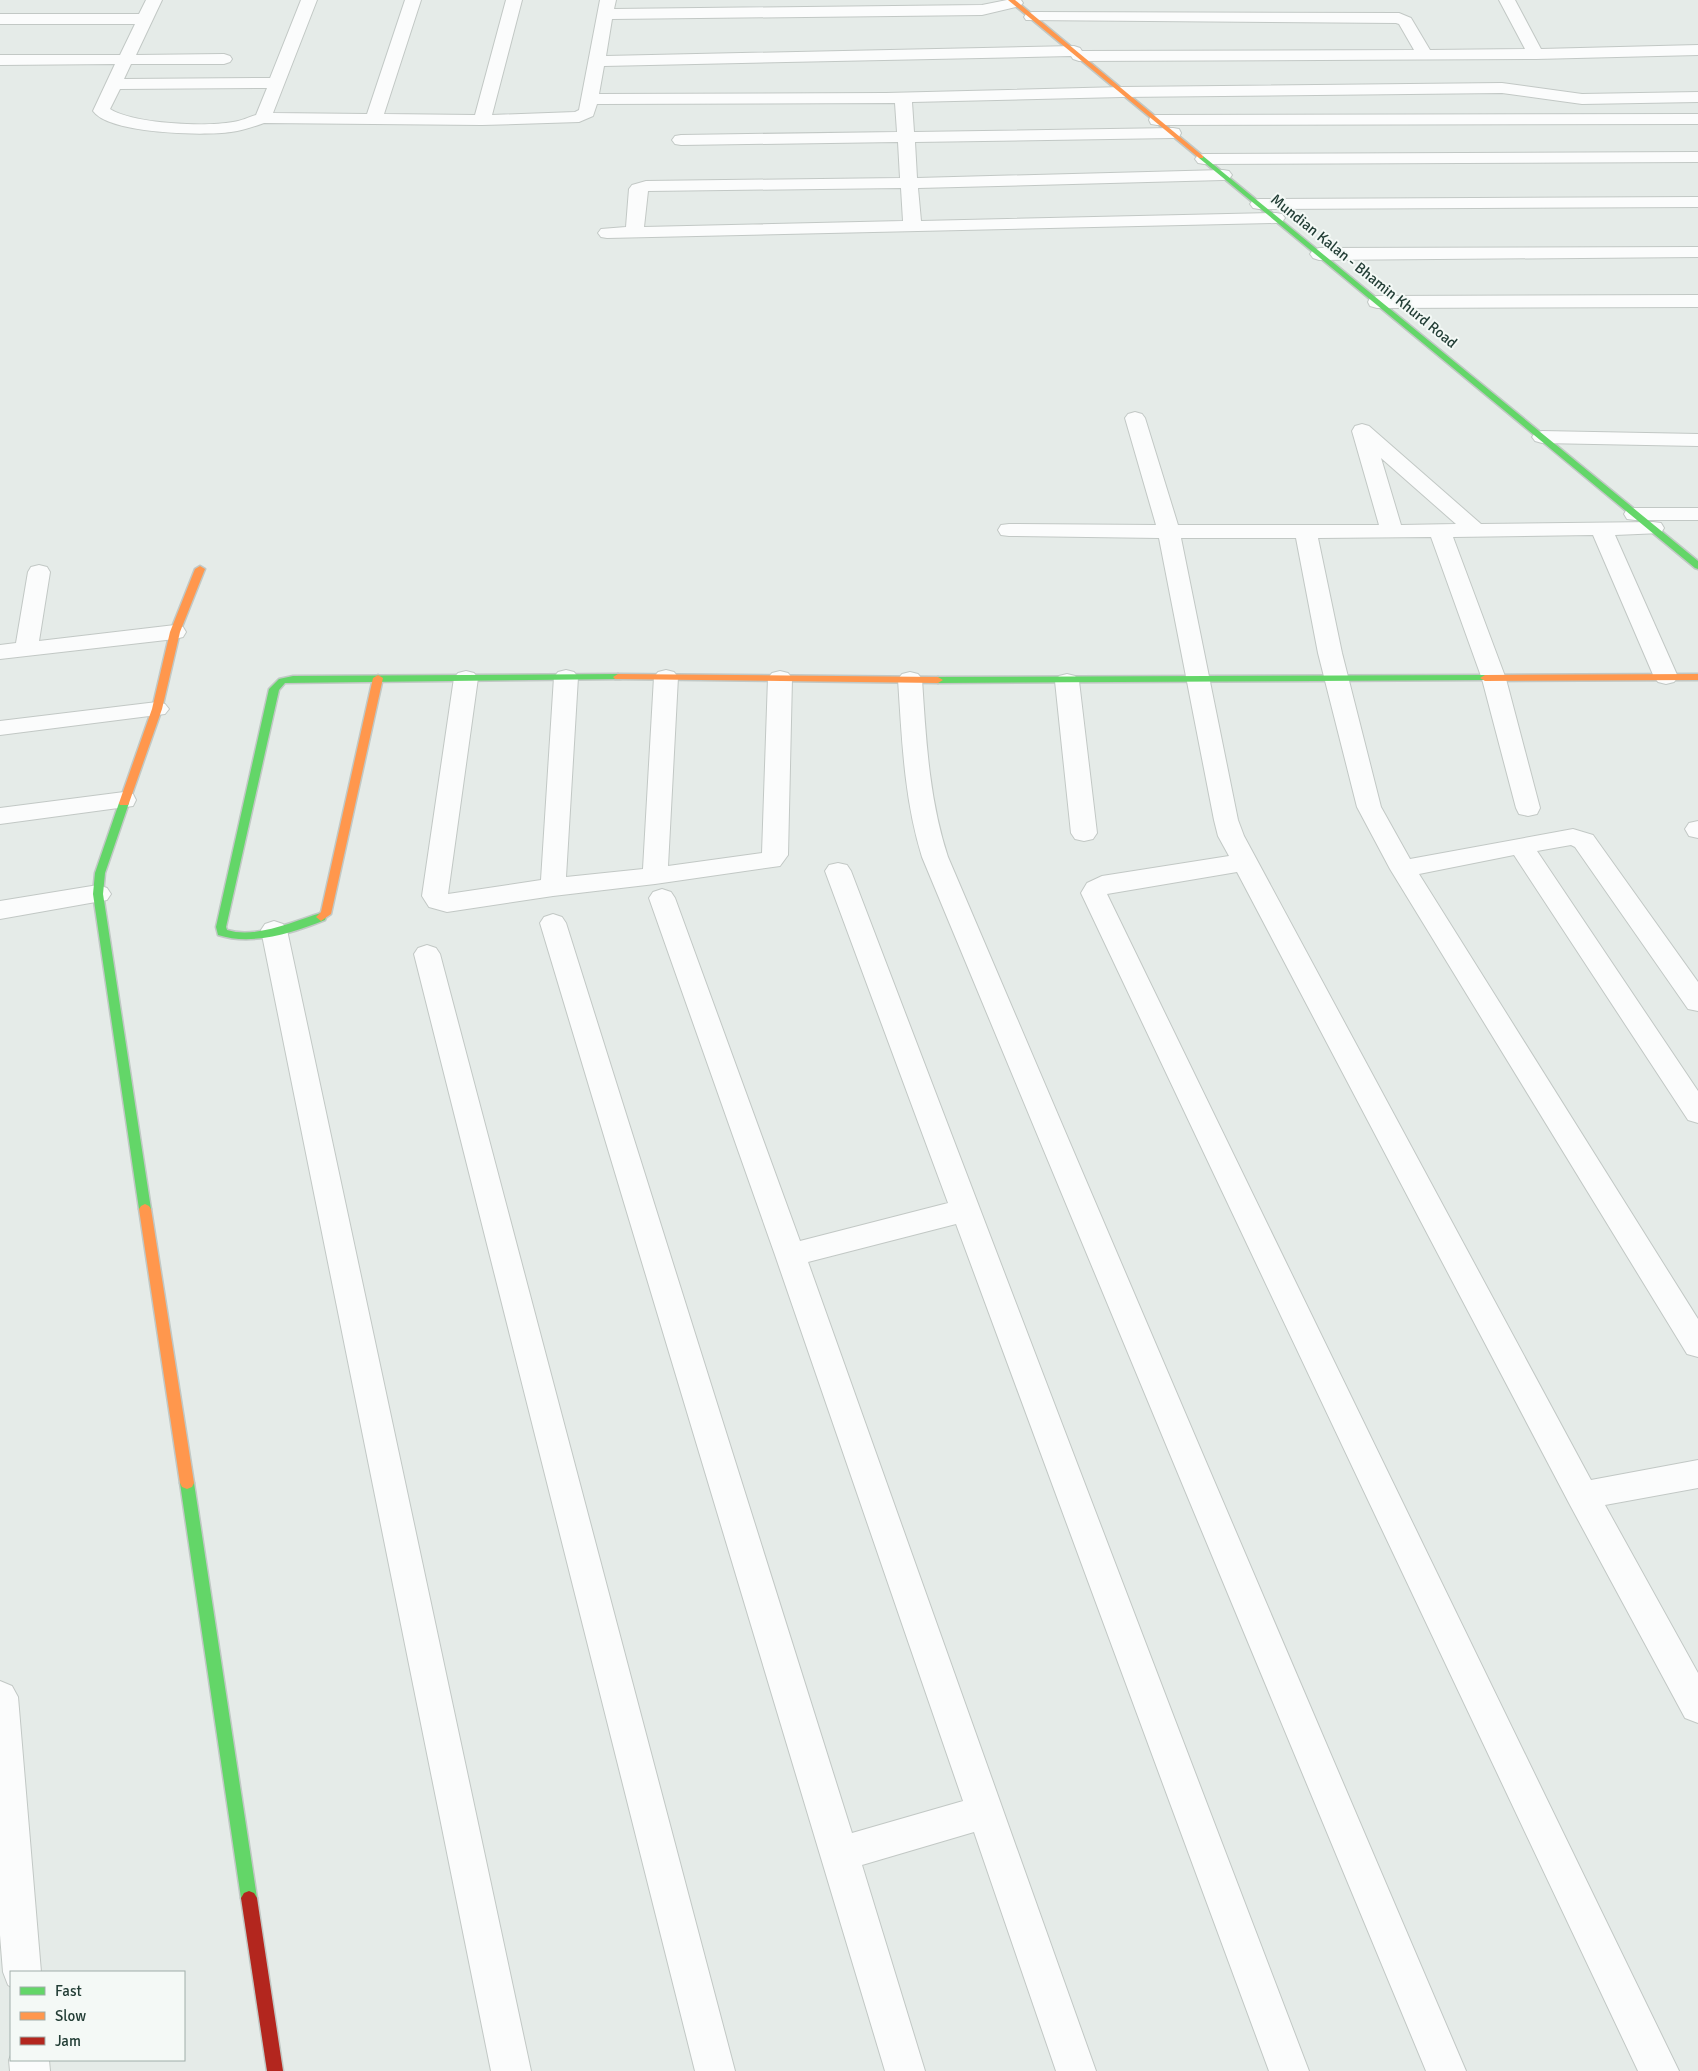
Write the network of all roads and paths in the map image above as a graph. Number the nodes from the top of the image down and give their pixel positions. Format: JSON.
{"nodes":[{"id":1,"x":154,"y":0,"type":"edge"},
{"id":2,"x":309,"y":0,"type":"edge"},
{"id":3,"x":413,"y":0,"type":"edge"},
{"id":4,"x":514,"y":0,"type":"edge"},
{"id":5,"x":1507,"y":0,"type":"edge"},
{"id":6,"x":1013,"y":1,"type":"edge"},
{"id":7,"x":908,"y":6,"type":"edge"},
{"id":8,"x":607,"y":7,"type":"edge"},
{"id":9,"x":982,"y":10,"type":"junction"},
{"id":10,"x":1032,"y":17,"type":"junction"},
{"id":11,"x":0,"y":19,"type":"edge"},
{"id":12,"x":145,"y":19,"type":"junction"},
{"id":13,"x":1698,"y":50,"type":"edge"},
{"id":14,"x":988,"y":53,"type":"junction"},
{"id":15,"x":1076,"y":54,"type":"junction"},
{"id":16,"x":1425,"y":54,"type":"junction"},
{"id":17,"x":1501,"y":54,"type":"junction"},
{"id":18,"x":1536,"y":54,"type":"junction"},
{"id":19,"x":126,"y":58,"type":"junction"},
{"id":20,"x":224,"y":59,"type":"dead end"},
{"id":21,"x":0,"y":60,"type":"edge"},
{"id":22,"x":596,"y":61,"type":"junction"},
{"id":23,"x":1568,"y":69,"type":"dead end"},
{"id":24,"x":277,"y":83,"type":"junction"},
{"id":25,"x":113,"y":84,"type":"junction"},
{"id":26,"x":1122,"y":92,"type":"junction"},
{"id":27,"x":1698,"y":97,"type":"edge"},
{"id":28,"x":903,"y":98,"type":"junction"},
{"id":29,"x":589,"y":99,"type":"junction"},
{"id":30,"x":263,"y":118,"type":"junction"},
{"id":31,"x":374,"y":119,"type":"junction"},
{"id":32,"x":1698,"y":119,"type":"edge"},
{"id":33,"x":482,"y":120,"type":"junction"},
{"id":34,"x":1157,"y":120,"type":"junction"},
{"id":35,"x":1172,"y":133,"type":"junction"},
{"id":36,"x":904,"y":138,"type":"junction"},
{"id":37,"x":681,"y":140,"type":"dead end"},
{"id":38,"x":1698,"y":157,"type":"edge"},
{"id":39,"x":1204,"y":159,"type":"junction"},
{"id":40,"x":1223,"y":175,"type":"junction"},
{"id":41,"x":908,"y":183,"type":"junction"},
{"id":42,"x":1698,"y":202,"type":"edge"},
{"id":43,"x":1259,"y":204,"type":"junction"},
{"id":44,"x":1276,"y":218,"type":"junction"},
{"id":45,"x":912,"y":227,"type":"junction"},
{"id":46,"x":607,"y":233,"type":"dead end"},
{"id":47,"x":635,"y":233,"type":"junction"},
{"id":48,"x":1698,"y":252,"type":"edge"},
{"id":49,"x":1319,"y":254,"type":"junction"},
{"id":50,"x":1698,"y":301,"type":"edge"},
{"id":51,"x":1377,"y":302,"type":"junction"},
{"id":52,"x":1135,"y":418,"type":"dead end"},
{"id":53,"x":1542,"y":437,"type":"junction"},
{"id":54,"x":1698,"y":440,"type":"edge"},
{"id":55,"x":1635,"y":514,"type":"junction"},
{"id":56,"x":1698,"y":514,"type":"edge"},
{"id":57,"x":1653,"y":528,"type":"junction"},
{"id":58,"x":1601,"y":529,"type":"junction"},
{"id":59,"x":1009,"y":530,"type":"dead end"},
{"id":60,"x":1476,"y":531,"type":"junction"},
{"id":61,"x":1168,"y":532,"type":"junction"},
{"id":62,"x":1306,"y":532,"type":"junction"},
{"id":63,"x":1392,"y":532,"type":"junction"},
{"id":64,"x":1440,"y":532,"type":"junction"},
{"id":65,"x":1698,"y":566,"type":"edge"},
{"id":66,"x":200,"y":569,"type":"dead end"},
{"id":67,"x":39,"y":572,"type":"dead end"},
{"id":68,"x":175,"y":632,"type":"junction"},
{"id":69,"x":26,"y":649,"type":"junction"},
{"id":70,"x":0,"y":652,"type":"edge"},
{"id":71,"x":566,"y":677,"type":"junction"},
{"id":72,"x":666,"y":677,"type":"junction"},
{"id":73,"x":1666,"y":677,"type":"junction"},
{"id":74,"x":1698,"y":677,"type":"edge"},
{"id":75,"x":378,"y":678,"type":"junction"},
{"id":76,"x":466,"y":678,"type":"junction"},
{"id":77,"x":780,"y":678,"type":"junction"},
{"id":78,"x":910,"y":679,"type":"junction"},
{"id":79,"x":1494,"y":679,"type":"junction"},
{"id":80,"x":1199,"y":680,"type":"junction"},
{"id":81,"x":1337,"y":680,"type":"junction"},
{"id":82,"x":1067,"y":681,"type":"junction"},
{"id":83,"x":158,"y":709,"type":"junction"},
{"id":84,"x":0,"y":728,"type":"edge"},
{"id":85,"x":124,"y":800,"type":"junction"},
{"id":86,"x":1528,"y":808,"type":"dead end"},
{"id":87,"x":0,"y":816,"type":"edge"},
{"id":88,"x":1084,"y":832,"type":"dead end"},
{"id":89,"x":1521,"y":846,"type":"junction"},
{"id":90,"x":1245,"y":862,"type":"junction"},
{"id":91,"x":1403,"y":869,"type":"junction"},
{"id":92,"x":838,"y":871,"type":"dead end"},
{"id":93,"x":553,"y":886,"type":"junction"},
{"id":94,"x":658,"y":887,"type":"junction"},
{"id":95,"x":98,"y":894,"type":"junction"},
{"id":96,"x":0,"y":910,"type":"edge"},
{"id":97,"x":553,"y":923,"type":"dead end"},
{"id":98,"x":274,"y":930,"type":"junction"},
{"id":99,"x":427,"y":954,"type":"dead end"},
{"id":100,"x":1698,"y":1002,"type":"edge"},
{"id":101,"x":1698,"y":1113,"type":"edge"},
{"id":102,"x":965,"y":1210,"type":"junction"},
{"id":103,"x":790,"y":1254,"type":"junction"},
{"id":104,"x":1698,"y":1345,"type":"edge"},
{"id":105,"x":1698,"y":1474,"type":"edge"},
{"id":106,"x":1582,"y":1495,"type":"junction"},
{"id":107,"x":0,"y":1697,"type":"edge"},
{"id":108,"x":1698,"y":1707,"type":"edge"},
{"id":109,"x":986,"y":1812,"type":"junction"},
{"id":110,"x":840,"y":1854,"type":"junction"},
{"id":111,"x":22,"y":1971,"type":"edge"},
{"id":112,"x":275,"y":2071,"type":"edge"},
{"id":113,"x":511,"y":2071,"type":"edge"},
{"id":114,"x":715,"y":2071,"type":"edge"},
{"id":115,"x":905,"y":2071,"type":"edge"},
{"id":116,"x":1076,"y":2071,"type":"edge"},
{"id":117,"x":1288,"y":2071,"type":"edge"},
{"id":118,"x":1446,"y":2071,"type":"edge"},
{"id":119,"x":1659,"y":2071,"type":"edge"}],
"edges":[{"from":1,"to":12,"type":"street"},
{"from":2,"to":24,"type":"street"},
{"from":3,"to":31,"type":"street"},
{"from":4,"to":33,"type":"street"},
{"from":5,"to":18,"type":"street"},
{"from":6,"to":9,"type":"street"},
{"from":6,"to":10,"type":"street","name":"Mundian Kalan - Bhamin Khurd Road"},
{"from":7,"to":8,"type":"street"},
{"from":7,"to":9,"type":"street"},
{"from":8,"to":22,"type":"street"},
{"from":9,"to":14,"type":"street"},
{"from":10,"to":15,"type":"street","name":"Mundian Kalan - Bhamin Khurd Road"},
{"from":10,"to":16,"type":"street"},
{"from":11,"to":12,"type":"street"},
{"from":12,"to":19,"type":"street"},
{"from":13,"to":18,"type":"street"},
{"from":14,"to":15,"type":"street"},
{"from":14,"to":22,"type":"street"},
{"from":15,"to":16,"type":"street"},
{"from":15,"to":26,"type":"street","name":"Mundian Kalan - Bhamin Khurd Road"},
{"from":16,"to":17,"type":"street"},
{"from":17,"to":18,"type":"street"},
{"from":17,"to":23,"type":"street"},
{"from":19,"to":20,"type":"street"},
{"from":19,"to":21,"type":"street"},
{"from":19,"to":25,"type":"street"},
{"from":22,"to":29,"type":"street"},
{"from":24,"to":25,"type":"street"},
{"from":24,"to":30,"type":"street"},
{"from":25,"to":30,"type":"street"},
{"from":26,"to":27,"type":"street"},
{"from":26,"to":28,"type":"street"},
{"from":26,"to":34,"type":"street","name":"Mundian Kalan - Bhamin Khurd Road"},
{"from":28,"to":29,"type":"street"},
{"from":28,"to":36,"type":"street"},
{"from":29,"to":33,"type":"street"},
{"from":30,"to":31,"type":"street"},
{"from":31,"to":33,"type":"street"},
{"from":32,"to":34,"type":"street"},
{"from":34,"to":35,"type":"street","name":"Mundian Kalan - Bhamin Khurd Road"},
{"from":35,"to":36,"type":"street"},
{"from":35,"to":39,"type":"street","name":"Mundian Kalan - Bhamin Khurd Road"},
{"from":36,"to":37,"type":"street"},
{"from":36,"to":41,"type":"street"},
{"from":38,"to":39,"type":"street"},
{"from":39,"to":40,"type":"street","name":"Mundian Kalan - Bhamin Khurd Road"},
{"from":40,"to":41,"type":"street"},
{"from":40,"to":43,"type":"street","name":"Mundian Kalan - Bhamin Khurd Road"},
{"from":41,"to":45,"type":"street"},
{"from":41,"to":47,"type":"street"},
{"from":42,"to":43,"type":"street"},
{"from":43,"to":44,"type":"street","name":"Mundian Kalan - Bhamin Khurd Road"},
{"from":44,"to":45,"type":"street"},
{"from":44,"to":49,"type":"street","name":"Mundian Kalan - Bhamin Khurd Road"},
{"from":45,"to":47,"type":"street"},
{"from":46,"to":47,"type":"street"},
{"from":48,"to":49,"type":"street"},
{"from":49,"to":51,"type":"street","name":"Mundian Kalan - Bhamin Khurd Road"},
{"from":50,"to":51,"type":"street"},
{"from":51,"to":53,"type":"street","name":"Mundian Kalan - Bhamin Khurd Road"},
{"from":52,"to":61,"type":"street"},
{"from":53,"to":54,"type":"street"},
{"from":53,"to":55,"type":"street","name":"Mundian Kalan - Bhamin Khurd Road"},
{"from":55,"to":56,"type":"street"},
{"from":55,"to":57,"type":"street","name":"Mundian Kalan - Bhamin Khurd Road"},
{"from":57,"to":58,"type":"street"},
{"from":57,"to":65,"type":"street","name":"Mundian Kalan - Bhamin Khurd Road"},
{"from":58,"to":60,"type":"street"},
{"from":58,"to":73,"type":"street"},
{"from":59,"to":61,"type":"street"},
{"from":60,"to":63,"type":"street"},
{"from":60,"to":64,"type":"street"},
{"from":61,"to":62,"type":"street"},
{"from":61,"to":80,"type":"street"},
{"from":62,"to":63,"type":"street"},
{"from":62,"to":81,"type":"street"},
{"from":63,"to":64,"type":"street"},
{"from":64,"to":79,"type":"street"},
{"from":66,"to":68,"type":"street"},
{"from":67,"to":69,"type":"street"},
{"from":68,"to":69,"type":"street"},
{"from":68,"to":83,"type":"street"},
{"from":69,"to":70,"type":"street"},
{"from":71,"to":72,"type":"street"},
{"from":71,"to":76,"type":"street"},
{"from":71,"to":93,"type":"street"},
{"from":72,"to":77,"type":"street"},
{"from":72,"to":94,"type":"street"},
{"from":73,"to":74,"type":"street"},
{"from":73,"to":79,"type":"street"},
{"from":75,"to":76,"type":"street"},
{"from":75,"to":98,"type":"street"},
{"from":75,"to":98,"type":"street"},
{"from":76,"to":93,"type":"street"},
{"from":77,"to":78,"type":"street"},
{"from":77,"to":94,"type":"street"},
{"from":78,"to":82,"type":"street"},
{"from":78,"to":118,"type":"street"},
{"from":79,"to":81,"type":"street"},
{"from":79,"to":86,"type":"street"},
{"from":80,"to":81,"type":"street"},
{"from":80,"to":82,"type":"street"},
{"from":80,"to":90,"type":"street"},
{"from":81,"to":91,"type":"street"},
{"from":82,"to":88,"type":"street"},
{"from":83,"to":84,"type":"street"},
{"from":83,"to":85,"type":"street"},
{"from":85,"to":87,"type":"street"},
{"from":85,"to":95,"type":"street"},
{"from":89,"to":91,"type":"street"},
{"from":89,"to":100,"type":"street"},
{"from":89,"to":101,"type":"street"},
{"from":90,"to":106,"type":"street"},
{"from":90,"to":119,"type":"street"},
{"from":91,"to":104,"type":"street"},
{"from":92,"to":102,"type":"street"},
{"from":93,"to":94,"type":"street"},
{"from":94,"to":103,"type":"street"},
{"from":95,"to":96,"type":"street"},
{"from":95,"to":112,"type":"street"},
{"from":97,"to":110,"type":"street"},
{"from":98,"to":113,"type":"street"},
{"from":99,"to":114,"type":"street"},
{"from":102,"to":103,"type":"street"},
{"from":102,"to":117,"type":"street"},
{"from":103,"to":109,"type":"street"},
{"from":105,"to":106,"type":"street"},
{"from":106,"to":108,"type":"street"},
{"from":107,"to":111,"type":"street"},
{"from":109,"to":110,"type":"street"},
{"from":109,"to":116,"type":"street"},
{"from":110,"to":115,"type":"street"}]}
